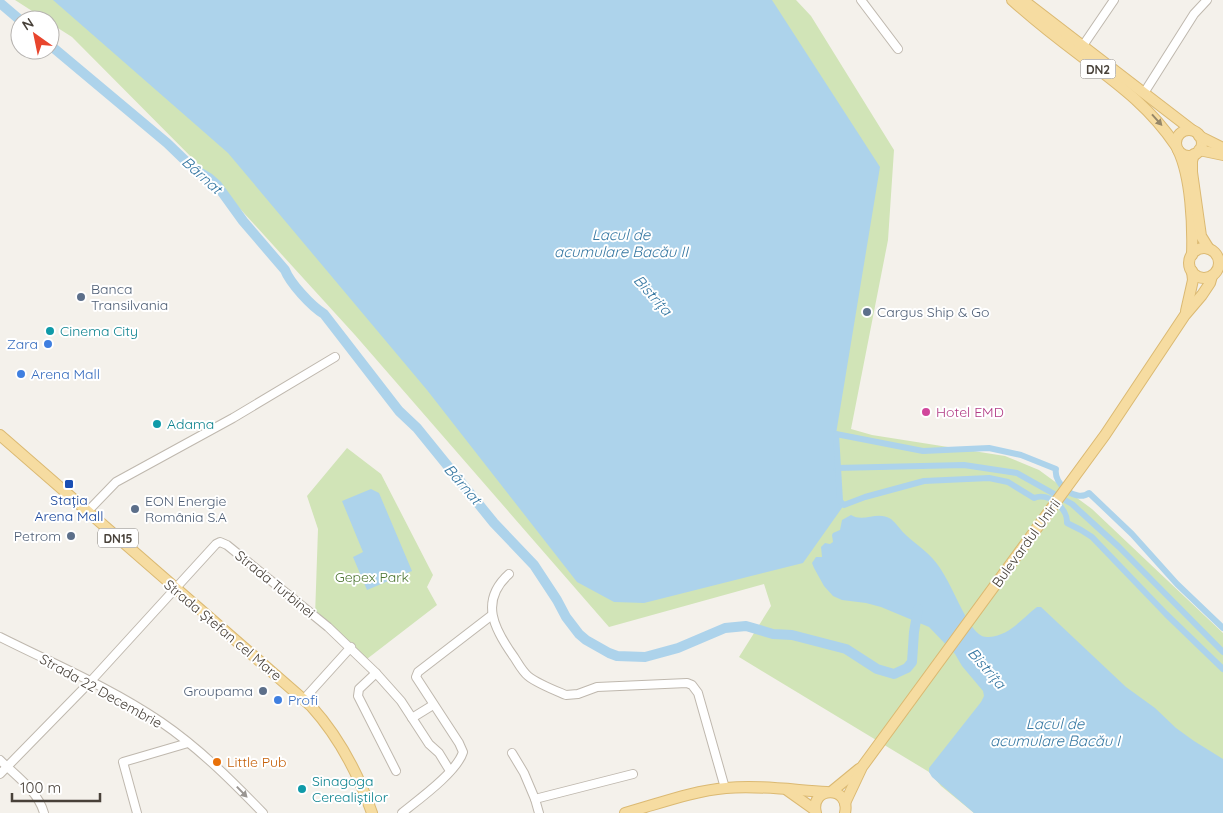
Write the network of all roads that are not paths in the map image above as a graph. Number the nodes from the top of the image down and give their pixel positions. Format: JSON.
{"nodes":[{"id":1,"x":861,"y":0,"type":"edge"},
{"id":2,"x":1012,"y":0,"type":"edge"},
{"id":3,"x":1022,"y":0,"type":"edge"},
{"id":4,"x":1114,"y":0,"type":"edge"},
{"id":5,"x":1207,"y":0,"type":"edge"},
{"id":6,"x":1082,"y":47,"type":"junction"},
{"id":7,"x":898,"y":49,"type":"dead end"},
{"id":8,"x":1141,"y":96,"type":"junction"},
{"id":9,"x":1196,"y":133,"type":"junction"},
{"id":10,"x":1177,"y":148,"type":"junction"},
{"id":11,"x":1223,"y":148,"type":"edge"},
{"id":12,"x":1196,"y":152,"type":"junction"},
{"id":13,"x":1223,"y":154,"type":"edge"},
{"id":14,"x":1216,"y":250,"type":"edge"},
{"id":15,"x":1192,"y":255,"type":"junction"},
{"id":16,"x":1221,"y":262,"type":"edge"},
{"id":17,"x":1192,"y":271,"type":"junction"},
{"id":18,"x":1212,"y":276,"type":"junction"},
{"id":19,"x":1186,"y":314,"type":"junction"},
{"id":20,"x":335,"y":358,"type":"dead end"},
{"id":21,"x":0,"y":435,"type":"edge"},
{"id":22,"x":88,"y":512,"type":"junction"},
{"id":23,"x":509,"y":574,"type":"dead end"},
{"id":24,"x":174,"y":588,"type":"junction"},
{"id":25,"x":492,"y":615,"type":"junction"},
{"id":26,"x":0,"y":637,"type":"edge"},
{"id":27,"x":351,"y":647,"type":"junction"},
{"id":28,"x":376,"y":673,"type":"junction"},
{"id":29,"x":90,"y":682,"type":"junction"},
{"id":30,"x":304,"y":699,"type":"junction"},
{"id":31,"x":433,"y":705,"type":"junction"},
{"id":32,"x":412,"y":718,"type":"junction"},
{"id":33,"x":188,"y":743,"type":"junction"},
{"id":34,"x":512,"y":753,"type":"dead end"},
{"id":35,"x":0,"y":760,"type":"edge"},
{"id":36,"x":7,"y":767,"type":"junction"},
{"id":37,"x":862,"y":767,"type":"junction"},
{"id":38,"x":396,"y":771,"type":"dead end"},
{"id":39,"x":450,"y":771,"type":"junction"},
{"id":40,"x":0,"y":774,"type":"edge"},
{"id":41,"x":633,"y":774,"type":"dead end"},
{"id":42,"x":725,"y":788,"type":"junction"},
{"id":43,"x":786,"y":789,"type":"junction"},
{"id":44,"x":829,"y":792,"type":"junction"},
{"id":45,"x":535,"y":799,"type":"junction"},
{"id":46,"x":845,"y":810,"type":"edge"},
{"id":47,"x":815,"y":812,"type":"edge"},
{"id":48,"x":44,"y":813,"type":"edge"},
{"id":49,"x":137,"y":813,"type":"edge"},
{"id":50,"x":263,"y":813,"type":"edge"},
{"id":51,"x":372,"y":813,"type":"edge"},
{"id":52,"x":402,"y":813,"type":"edge"},
{"id":53,"x":539,"y":813,"type":"edge"},
{"id":54,"x":625,"y":813,"type":"edge"}],
"edges":[{"from":1,"to":7,"type":"street"},
{"from":2,"to":8,"type":"main road","number":"DN2"},
{"from":3,"to":6,"type":"main road","number":"DN2"},
{"from":4,"to":6,"type":"street"},
{"from":5,"to":8,"type":"street"},
{"from":6,"to":8,"type":"main road","number":"DN2"},
{"from":8,"to":9,"type":"main road"},
{"from":8,"to":10,"type":"main road","number":"DN2","one_way":true},
{"from":9,"to":10,"type":"main road"},
{"from":9,"to":11,"type":"main road"},
{"from":9,"to":12,"type":"main road"},
{"from":10,"to":12,"type":"main road"},
{"from":10,"to":15,"type":"main road","number":"DN2"},
{"from":12,"to":13,"type":"main road"},
{"from":12,"to":14,"type":"main road","number":"DN2"},
{"from":14,"to":15,"type":"main road"},
{"from":14,"to":16,"type":"main road","number":"DN2"},
{"from":15,"to":17,"type":"main road","number":"DN2"},
{"from":16,"to":18,"type":"main road","number":"DN2"},
{"from":17,"to":18,"type":"main road"},
{"from":17,"to":19,"type":"main road","name":"Bulevardul Unirii","number":"DN2"},
{"from":18,"to":19,"type":"main road","name":"Bulevardul Unirii","number":"DN2"},
{"from":19,"to":37,"type":"main road","name":"Bulevardul Unirii","number":"DN2"},
{"from":20,"to":22,"type":"street"},
{"from":21,"to":22,"type":"main road","name":"Strada Ștefan cel Mare","number":"DN15"},
{"from":22,"to":24,"type":"main road","name":"Strada Ștefan cel Mare","number":"DN15"},
{"from":23,"to":25,"type":"street"},
{"from":24,"to":27,"type":"street","name":"Strada Turbinei"},
{"from":24,"to":29,"type":"street"},
{"from":24,"to":30,"type":"main road","name":"Strada Ștefan cel Mare","number":"DN15"},
{"from":25,"to":31,"type":"street"},
{"from":25,"to":42,"type":"street"},
{"from":26,"to":29,"type":"street","name":"Strada 22 Decembrie"},
{"from":27,"to":28,"type":"street","name":"Strada Turbinei"},
{"from":27,"to":30,"type":"street"},
{"from":28,"to":32,"type":"street","name":"Strada Turbinei"},
{"from":28,"to":38,"type":"street"},
{"from":29,"to":33,"type":"street","name":"Strada 22 Decembrie"},
{"from":29,"to":36,"type":"street"},
{"from":30,"to":51,"type":"main road","name":"Strada Ștefan cel Mare","number":"DN15"},
{"from":31,"to":32,"type":"street"},
{"from":31,"to":39,"type":"street"},
{"from":32,"to":39,"type":"street","name":"Strada Turbinei"},
{"from":33,"to":49,"type":"street"},
{"from":33,"to":50,"type":"street","name":"Strada 22 Decembrie","one_way":true},
{"from":34,"to":45,"type":"street"},
{"from":35,"to":36,"type":"street"},
{"from":36,"to":40,"type":"street"},
{"from":36,"to":48,"type":"street"},
{"from":37,"to":44,"type":"main road","name":"Bulevardul Unirii","number":"DN2"},
{"from":37,"to":46,"type":"main road","name":"Bulevardul Unirii","number":"DN2"},
{"from":39,"to":52,"type":"street"},
{"from":41,"to":45,"type":"street"},
{"from":42,"to":43,"type":"main road"},
{"from":42,"to":54,"type":"main road"},
{"from":43,"to":44,"type":"main road"},
{"from":43,"to":47,"type":"main road"},
{"from":44,"to":46,"type":"main road","number":"DN2"},
{"from":44,"to":47,"type":"main road","number":"DN2"},
{"from":45,"to":53,"type":"street"}]}
